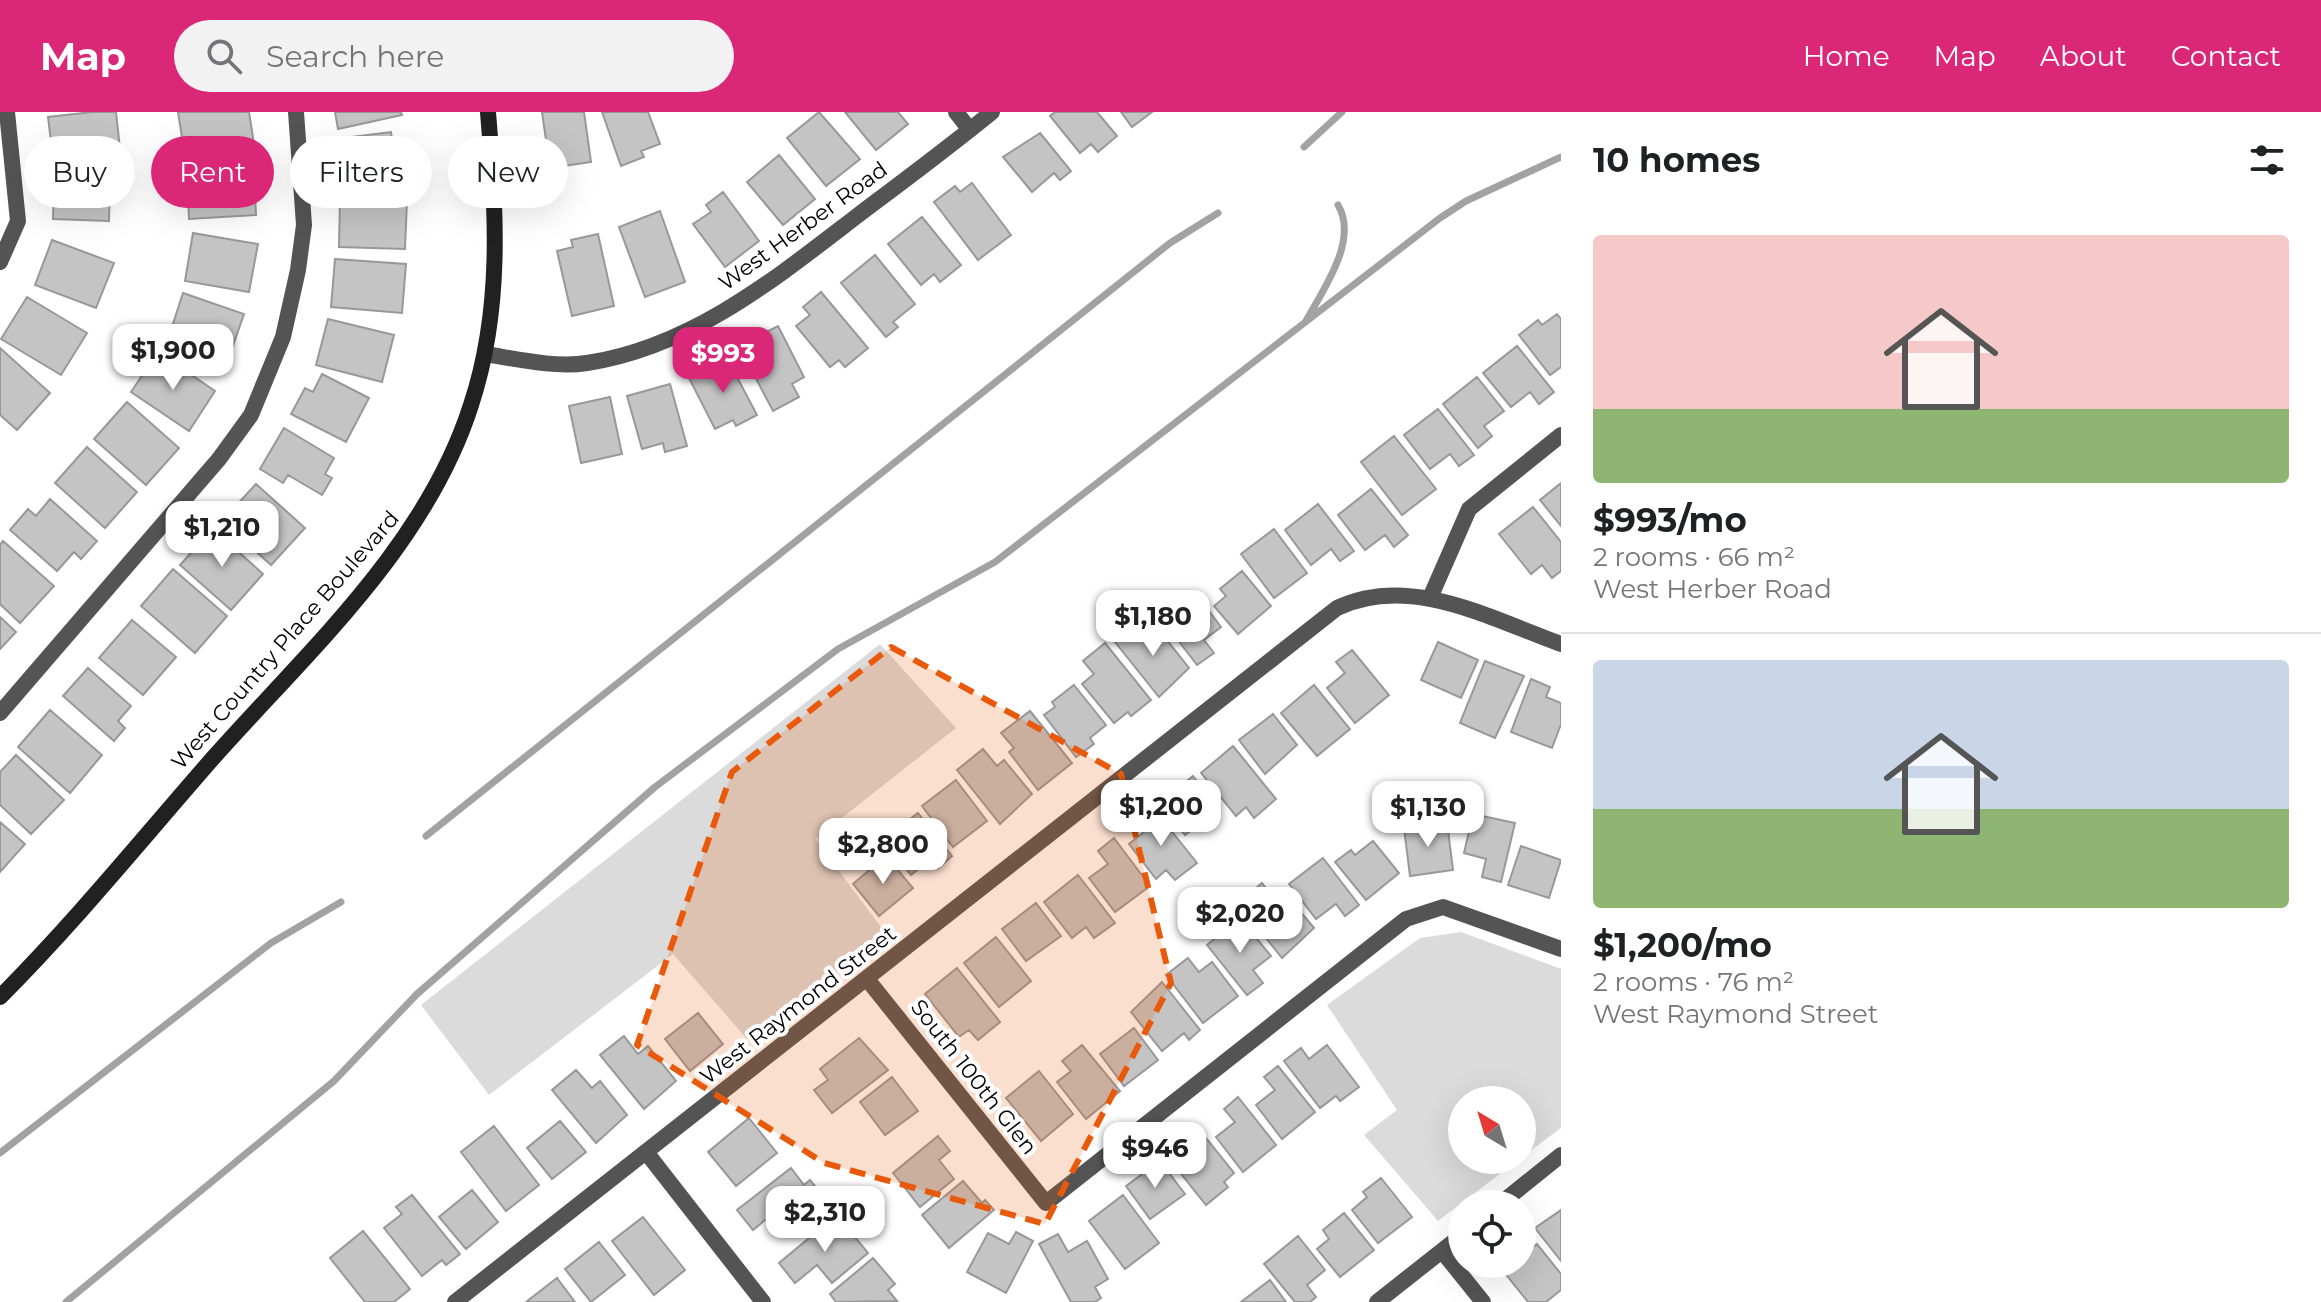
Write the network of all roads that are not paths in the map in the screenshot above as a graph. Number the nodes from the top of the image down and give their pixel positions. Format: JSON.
{"nodes":[{"id":1,"x":7,"y":112,"type":"edge"},
{"id":2,"x":296,"y":112,"type":"edge"},
{"id":3,"x":488,"y":112,"type":"edge"},
{"id":4,"x":956,"y":112,"type":"edge"},
{"id":5,"x":992,"y":112,"type":"edge"},
{"id":6,"x":970,"y":130,"type":"junction"},
{"id":7,"x":0,"y":262,"type":"edge"},
{"id":8,"x":485,"y":354,"type":"junction"},
{"id":9,"x":1561,"y":435,"type":"edge"},
{"id":10,"x":1430,"y":598,"type":"junction"},
{"id":11,"x":1561,"y":644,"type":"edge"},
{"id":12,"x":0,"y":713,"type":"edge"},
{"id":13,"x":1561,"y":949,"type":"edge"},
{"id":14,"x":867,"y":979,"type":"junction"},
{"id":15,"x":0,"y":997,"type":"edge"},
{"id":16,"x":646,"y":1152,"type":"junction"},
{"id":17,"x":1561,"y":1155,"type":"edge"},
{"id":18,"x":1517,"y":1190,"type":"edge"},
{"id":19,"x":1448,"y":1246,"type":"edge"},
{"id":20,"x":1442,"y":1251,"type":"junction"},
{"id":21,"x":455,"y":1302,"type":"edge"},
{"id":22,"x":763,"y":1302,"type":"edge"},
{"id":23,"x":1377,"y":1302,"type":"edge"},
{"id":24,"x":1483,"y":1302,"type":"edge"}],
"edges":[{"from":1,"to":7,"type":"street"},
{"from":2,"to":12,"type":"street"},
{"from":3,"to":8,"type":"street","name":"West Country Place Boulevard"},
{"from":4,"to":6,"type":"street"},
{"from":5,"to":6,"type":"street","name":"West Herber Road"},
{"from":6,"to":8,"type":"street","name":"West Herber Road"},
{"from":8,"to":15,"type":"street","name":"West Country Place Boulevard"},
{"from":9,"to":10,"type":"street"},
{"from":10,"to":11,"type":"street","name":"West Raymond Street"},
{"from":10,"to":14,"type":"street","name":"West Raymond Street"},
{"from":13,"to":14,"type":"street","name":"South 100th Glen"},
{"from":14,"to":16,"type":"street","name":"West Raymond Street"},
{"from":16,"to":21,"type":"street","name":"West Raymond Street"},
{"from":16,"to":22,"type":"street"},
{"from":17,"to":18,"type":"street"},
{"from":19,"to":20,"type":"street"},
{"from":20,"to":23,"type":"street"},
{"from":20,"to":24,"type":"street"}]}
